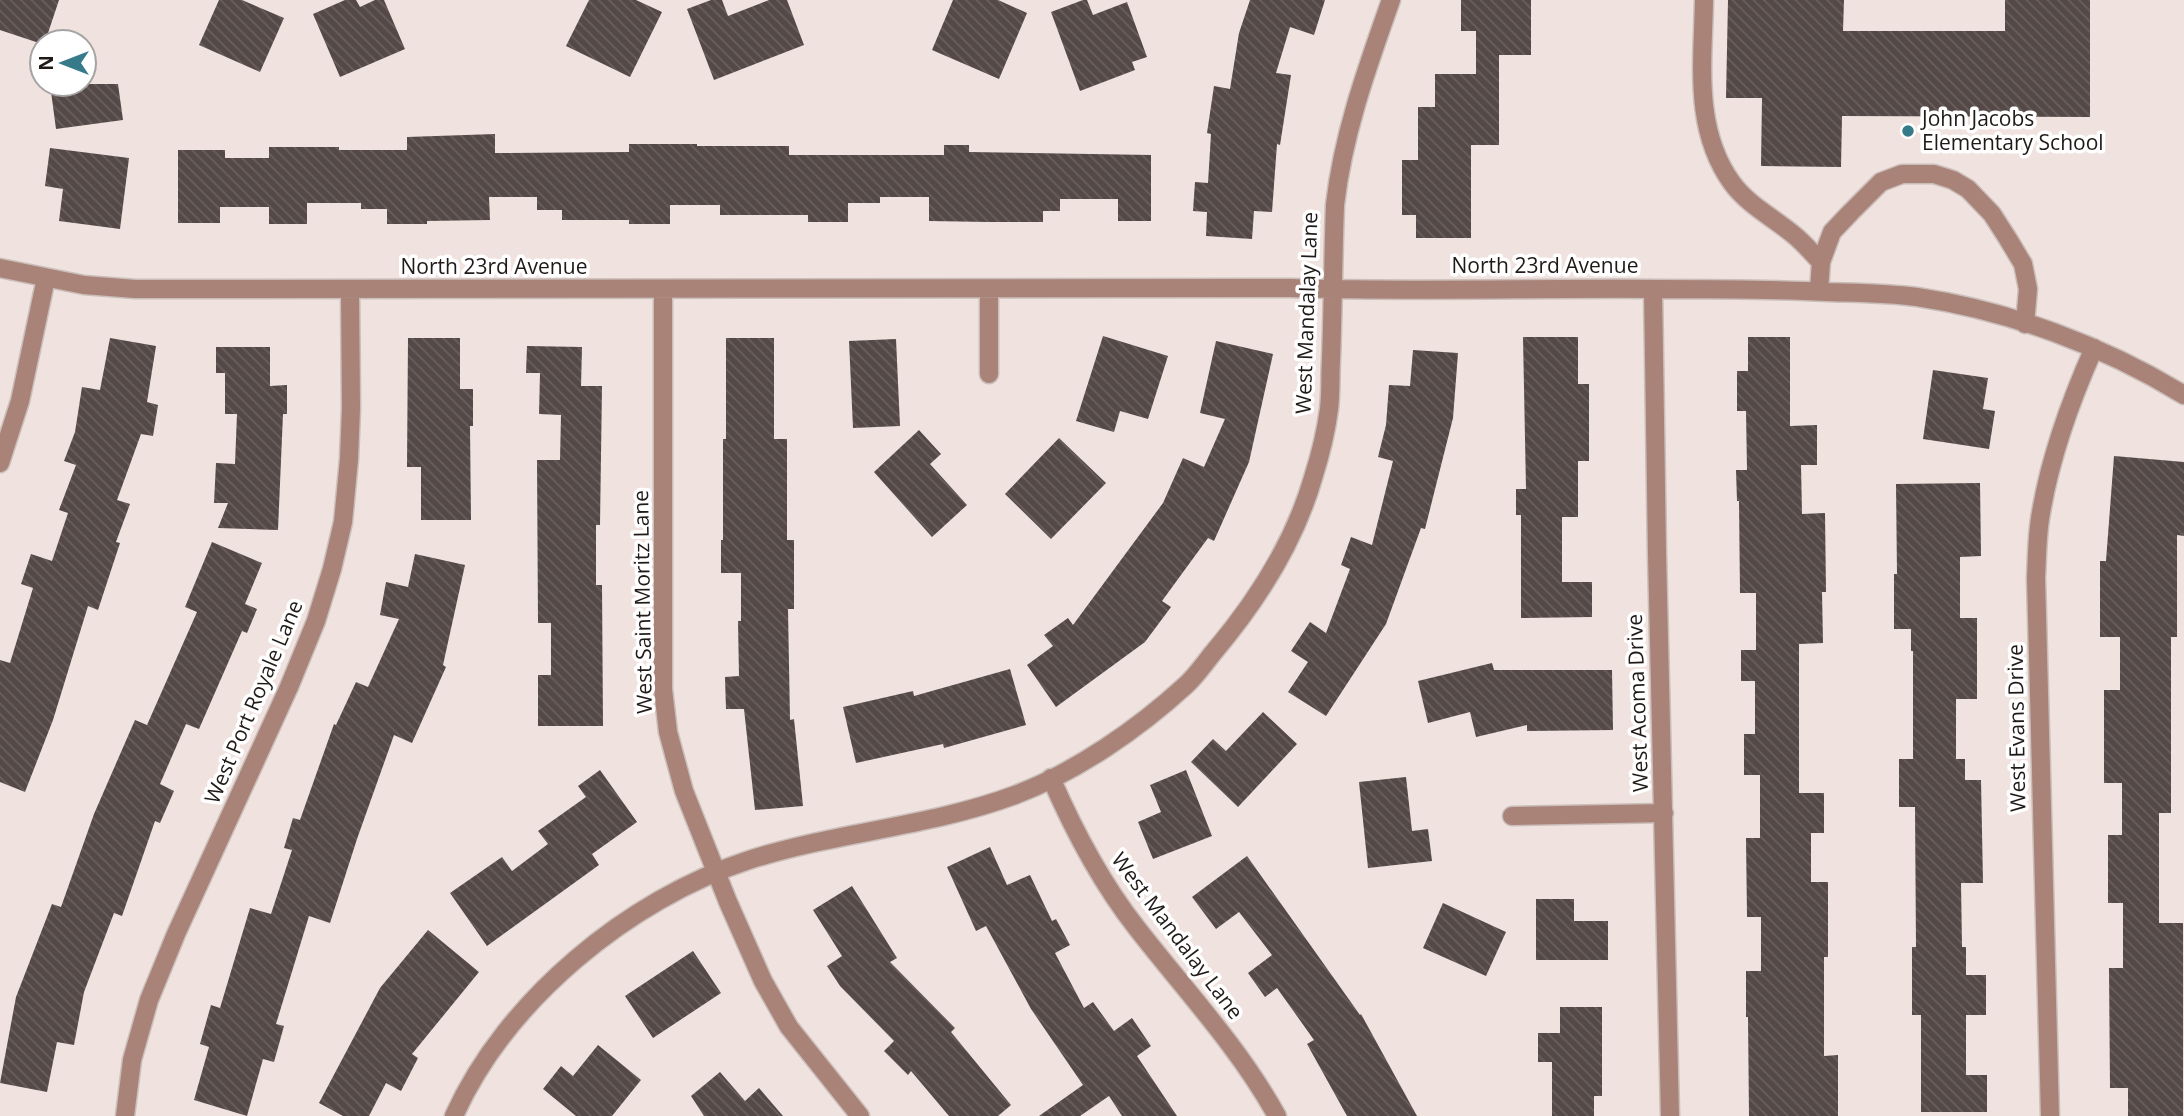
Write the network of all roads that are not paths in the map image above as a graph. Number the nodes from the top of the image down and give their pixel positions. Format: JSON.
{"nodes":[{"id":1,"x":1391,"y":0,"type":"edge"},
{"id":2,"x":1704,"y":0,"type":"edge"},
{"id":3,"x":1821,"y":262,"type":"junction"},
{"id":4,"x":0,"y":268,"type":"edge"},
{"id":5,"x":46,"y":278,"type":"junction"},
{"id":6,"x":350,"y":289,"type":"junction"},
{"id":7,"x":663,"y":289,"type":"junction"},
{"id":8,"x":989,"y":289,"type":"junction"},
{"id":9,"x":1333,"y":289,"type":"junction"},
{"id":10,"x":1653,"y":289,"type":"junction"},
{"id":11,"x":1819,"y":291,"type":"junction"},
{"id":12,"x":2025,"y":324,"type":"junction"},
{"id":13,"x":2094,"y":348,"type":"junction"},
{"id":14,"x":989,"y":374,"type":"dead end"},
{"id":15,"x":2180,"y":386,"type":"edge"},
{"id":16,"x":0,"y":463,"type":"edge"},
{"id":17,"x":1051,"y":778,"type":"junction"},
{"id":18,"x":1664,"y":813,"type":"junction"},
{"id":19,"x":1512,"y":816,"type":"dead end"},
{"id":20,"x":716,"y":873,"type":"junction"},
{"id":21,"x":125,"y":1116,"type":"edge"},
{"id":22,"x":454,"y":1116,"type":"edge"},
{"id":23,"x":860,"y":1116,"type":"edge"},
{"id":24,"x":1277,"y":1116,"type":"edge"},
{"id":25,"x":1670,"y":1116,"type":"edge"},
{"id":26,"x":2050,"y":1116,"type":"edge"}],
"edges":[{"from":1,"to":9,"type":"street","name":"West Mandalay Lane"},
{"from":2,"to":3,"type":"street"},
{"from":3,"to":11,"type":"street"},
{"from":3,"to":12,"type":"street"},
{"from":4,"to":5,"type":"street","name":"North 23rd Avenue"},
{"from":5,"to":6,"type":"street","name":"North 23rd Avenue"},
{"from":5,"to":16,"type":"street"},
{"from":6,"to":7,"type":"street","name":"North 23rd Avenue"},
{"from":6,"to":21,"type":"street","name":"West Port Royale Lane"},
{"from":7,"to":8,"type":"street","name":"North 23rd Avenue"},
{"from":7,"to":20,"type":"street","name":"West Saint Moritz Lane"},
{"from":8,"to":9,"type":"street","name":"North 23rd Avenue"},
{"from":8,"to":14,"type":"street"},
{"from":9,"to":10,"type":"street","name":"North 23rd Avenue"},
{"from":9,"to":17,"type":"street","name":"West Mandalay Lane"},
{"from":10,"to":11,"type":"street","name":"North 23rd Avenue"},
{"from":10,"to":18,"type":"street","name":"West Acoma Drive"},
{"from":11,"to":12,"type":"street","name":"North 23rd Avenue"},
{"from":12,"to":13,"type":"street","name":"North 23rd Avenue"},
{"from":13,"to":15,"type":"street","name":"North 23rd Avenue"},
{"from":13,"to":26,"type":"street","name":"West Evans Drive"},
{"from":17,"to":20,"type":"street","name":"West Mandalay Lane"},
{"from":17,"to":24,"type":"street","name":"West Mandalay Lane"},
{"from":18,"to":19,"type":"street"},
{"from":18,"to":25,"type":"street","name":"West Acoma Drive"},
{"from":20,"to":22,"type":"street","name":"West Mandalay Lane"},
{"from":20,"to":23,"type":"street","name":"West Saint Moritz Lane"}]}
